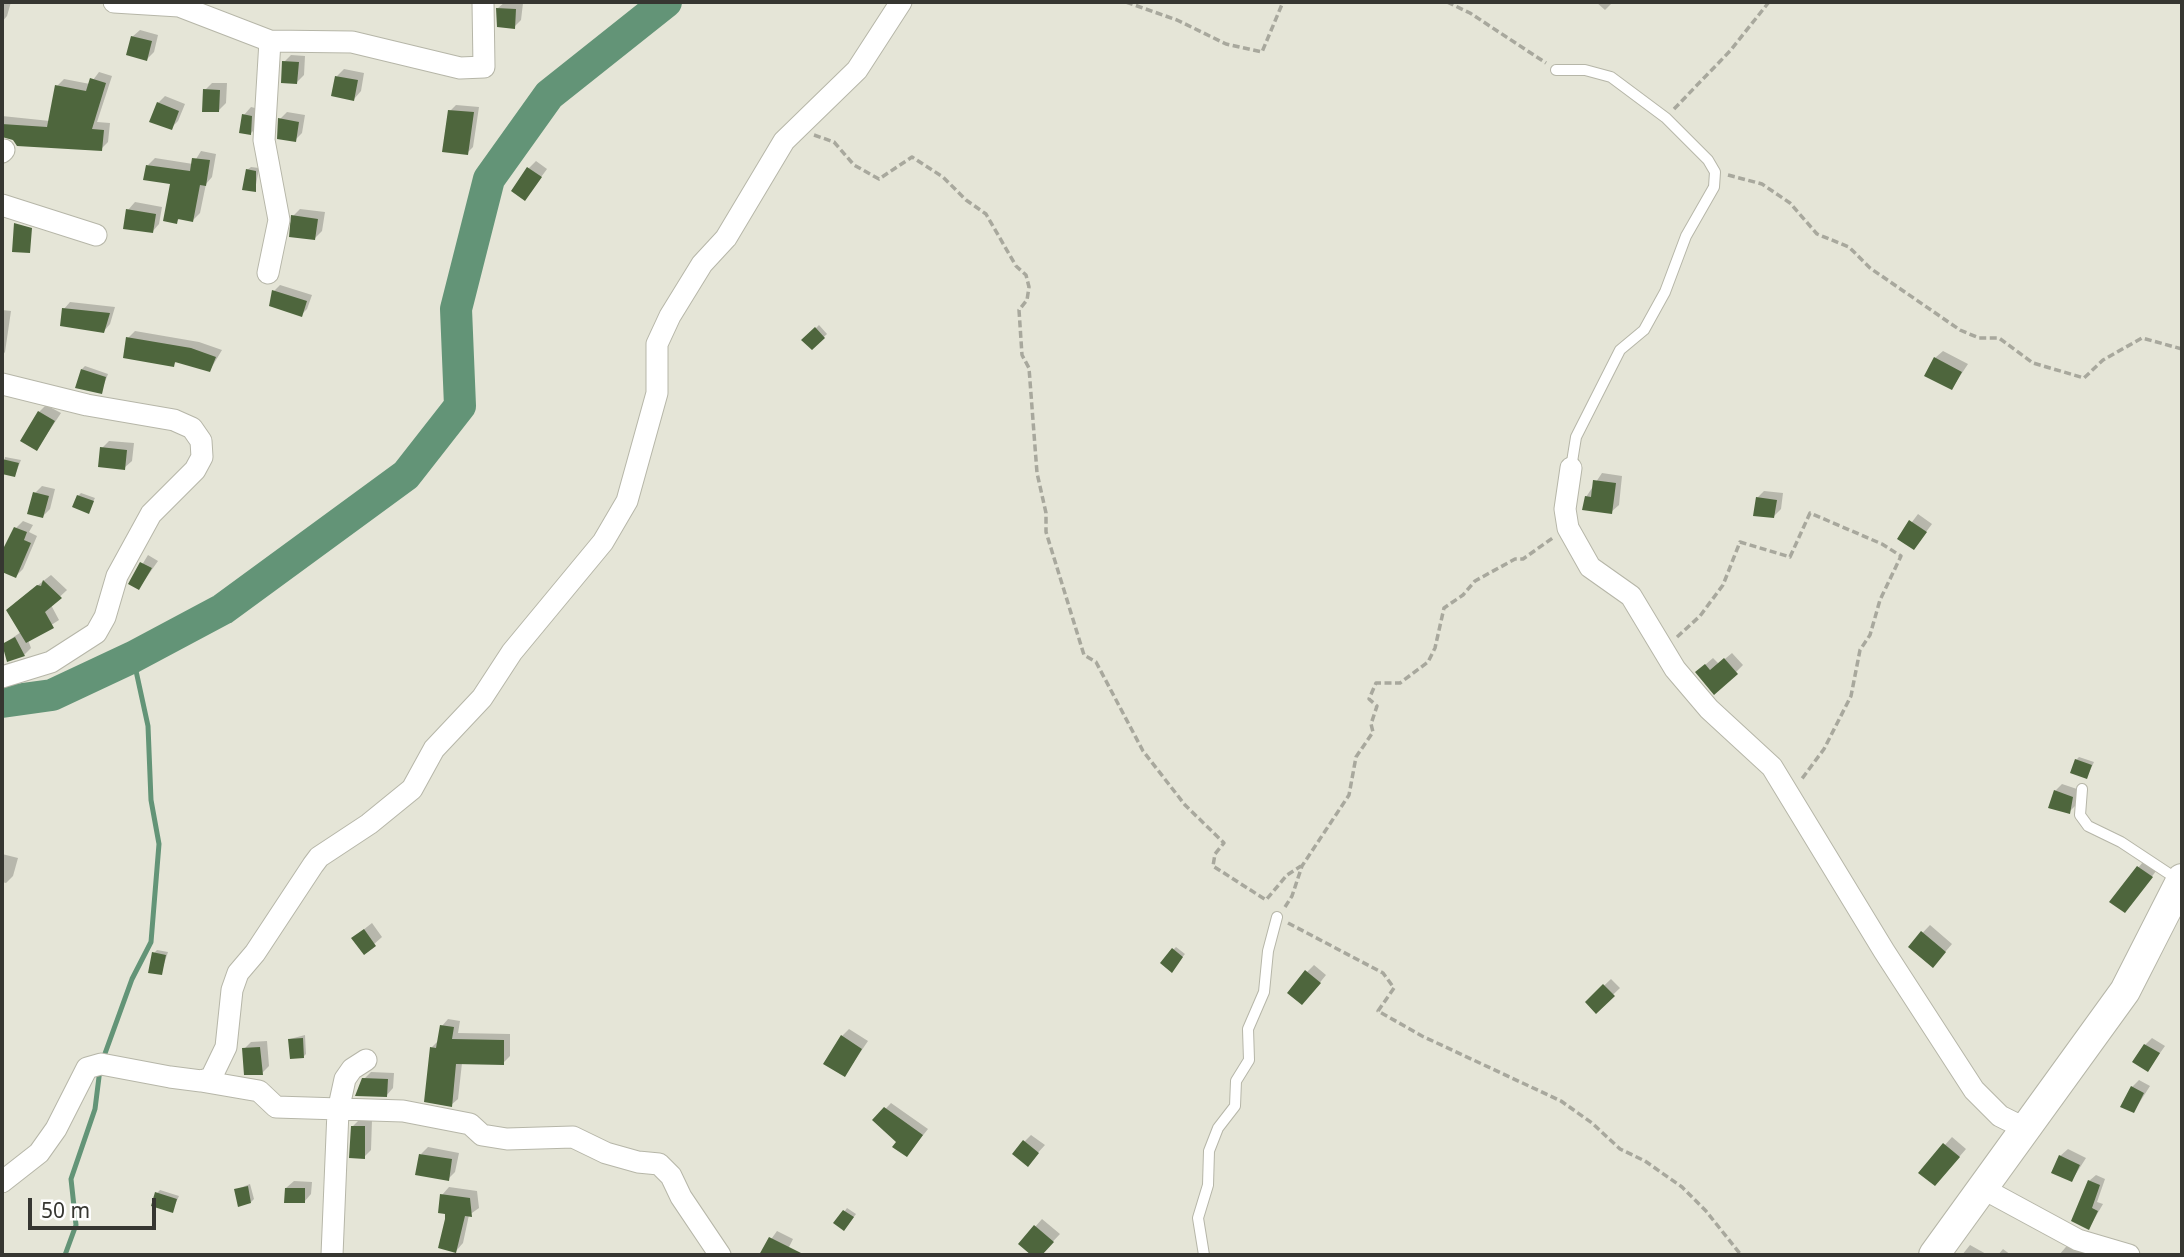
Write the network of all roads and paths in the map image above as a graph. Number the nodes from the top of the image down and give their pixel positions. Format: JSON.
{"nodes":[{"id":1,"x":114,"y":2,"type":"edge"},
{"id":2,"x":483,"y":2,"type":"edge"},
{"id":3,"x":901,"y":2,"type":"edge"},
{"id":4,"x":1126,"y":2,"type":"edge"},
{"id":5,"x":1283,"y":2,"type":"edge"},
{"id":6,"x":1447,"y":2,"type":"edge"},
{"id":7,"x":1769,"y":2,"type":"edge"},
{"id":8,"x":270,"y":41,"type":"junction"},
{"id":9,"x":1556,"y":70,"type":"joint"},
{"id":10,"x":1666,"y":118,"type":"junction"},
{"id":11,"x":799,"y":129,"type":"junction"},
{"id":12,"x":1715,"y":173,"type":"junction"},
{"id":13,"x":2,"y":205,"type":"edge"},
{"id":14,"x":96,"y":235,"type":"dead end"},
{"id":15,"x":268,"y":273,"type":"dead end"},
{"id":16,"x":2182,"y":349,"type":"edge"},
{"id":17,"x":2,"y":384,"type":"edge"},
{"id":18,"x":1571,"y":468,"type":"joint"},
{"id":19,"x":1568,"y":528,"type":"junction"},
{"id":20,"x":1663,"y":649,"type":"junction"},
{"id":21,"x":2,"y":677,"type":"edge"},
{"id":22,"x":2082,"y":789,"type":"dead end"},
{"id":23,"x":1790,"y":796,"type":"junction"},
{"id":24,"x":1301,"y":866,"type":"junction"},
{"id":25,"x":2182,"y":880,"type":"edge"},
{"id":26,"x":1277,"y":917,"type":"junction"},
{"id":27,"x":366,"y":1060,"type":"dead end"},
{"id":28,"x":201,"y":1081,"type":"junction"},
{"id":29,"x":338,"y":1111,"type":"junction"},
{"id":30,"x":2028,"y":1129,"type":"junction"},
{"id":31,"x":2,"y":1182,"type":"edge"},
{"id":32,"x":1982,"y":1188,"type":"junction"},
{"id":33,"x":332,"y":1255,"type":"edge"},
{"id":34,"x":720,"y":1255,"type":"edge"},
{"id":35,"x":1204,"y":1255,"type":"edge"},
{"id":36,"x":1741,"y":1255,"type":"edge"},
{"id":37,"x":1934,"y":1255,"type":"edge"},
{"id":38,"x":2129,"y":1255,"type":"edge"}],
"edges":[{"from":1,"to":8,"type":"street"},
{"from":2,"to":8,"type":"street"},
{"from":3,"to":11,"type":"street"},
{"from":4,"to":5,"type":"path"},
{"from":6,"to":9,"type":"path"},
{"from":7,"to":10,"type":"path"},
{"from":8,"to":15,"type":"street"},
{"from":9,"to":10,"type":"lane"},
{"from":10,"to":12,"type":"lane"},
{"from":11,"to":24,"type":"path"},
{"from":11,"to":28,"type":"street"},
{"from":12,"to":16,"type":"path"},
{"from":12,"to":18,"type":"lane"},
{"from":13,"to":14,"type":"street"},
{"from":17,"to":21,"type":"street"},
{"from":18,"to":19,"type":"street"},
{"from":19,"to":20,"type":"street"},
{"from":19,"to":24,"type":"path"},
{"from":20,"to":23,"type":"street"},
{"from":20,"to":23,"type":"path"},
{"from":22,"to":25,"type":"lane"},
{"from":23,"to":30,"type":"street"},
{"from":24,"to":26,"type":"path"},
{"from":25,"to":30,"type":"street"},
{"from":26,"to":35,"type":"lane"},
{"from":26,"to":36,"type":"path"},
{"from":27,"to":29,"type":"street"},
{"from":28,"to":29,"type":"street"},
{"from":28,"to":31,"type":"street"},
{"from":29,"to":33,"type":"street"},
{"from":29,"to":34,"type":"street"},
{"from":30,"to":32,"type":"street"},
{"from":32,"to":37,"type":"street"},
{"from":32,"to":38,"type":"street"}]}
